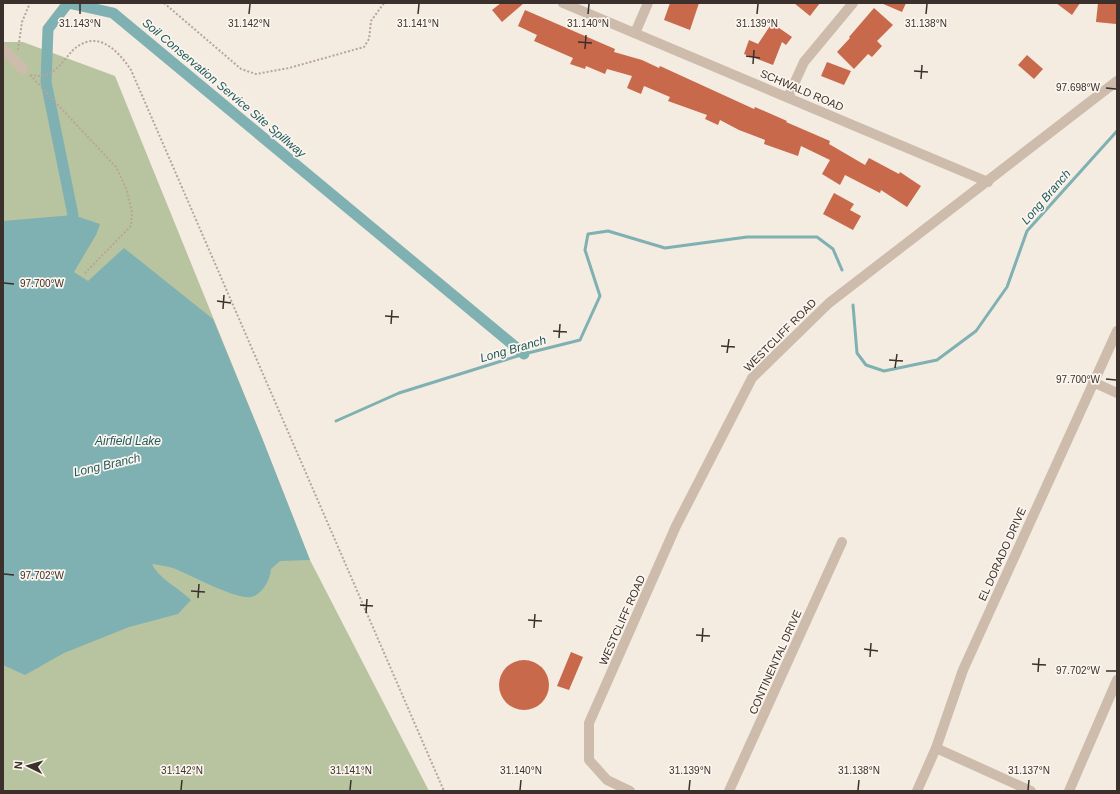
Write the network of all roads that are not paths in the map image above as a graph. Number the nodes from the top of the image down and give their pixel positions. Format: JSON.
{"nodes":[{"id":1,"x":564,"y":3,"type":"edge"},
{"id":2,"x":648,"y":3,"type":"edge"},
{"id":3,"x":853,"y":3,"type":"edge"},
{"id":4,"x":635,"y":33,"type":"junction"},
{"id":5,"x":3,"y":49,"type":"edge"},
{"id":6,"x":23,"y":69,"type":"road end"},
{"id":7,"x":1117,"y":81,"type":"edge"},
{"id":8,"x":788,"y":97,"type":"junction"},
{"id":9,"x":988,"y":182,"type":"junction"},
{"id":10,"x":1117,"y":331,"type":"edge"},
{"id":11,"x":1093,"y":382,"type":"junction"},
{"id":12,"x":1117,"y":393,"type":"edge"},
{"id":13,"x":842,"y":542,"type":"dead end"},
{"id":14,"x":1117,"y":680,"type":"edge"},
{"id":15,"x":936,"y":748,"type":"junction"},
{"id":16,"x":630,"y":791,"type":"edge"},
{"id":17,"x":729,"y":791,"type":"edge"},
{"id":18,"x":918,"y":791,"type":"edge"},
{"id":19,"x":1031,"y":791,"type":"edge"},
{"id":20,"x":1069,"y":791,"type":"edge"}],
"edges":[{"from":1,"to":4,"type":"street","name":"SCHWALD ROAD"},
{"from":2,"to":4,"type":"street"},
{"from":3,"to":8,"type":"street"},
{"from":4,"to":8,"type":"street","name":"SCHWALD ROAD"},
{"from":5,"to":6,"type":"street"},
{"from":7,"to":9,"type":"street","name":"WESTCLIFF ROAD"},
{"from":8,"to":9,"type":"street","name":"SCHWALD ROAD"},
{"from":9,"to":16,"type":"street","name":"WESTCLIFF ROAD"},
{"from":10,"to":11,"type":"street","name":"EL DORADO DRIVE"},
{"from":11,"to":12,"type":"street"},
{"from":11,"to":15,"type":"street","name":"EL DORADO DRIVE"},
{"from":13,"to":17,"type":"street","name":"CONTINENTAL DRIVE"},
{"from":14,"to":20,"type":"street"},
{"from":15,"to":18,"type":"street","name":"EL DORADO DRIVE"},
{"from":15,"to":19,"type":"street"}]}
